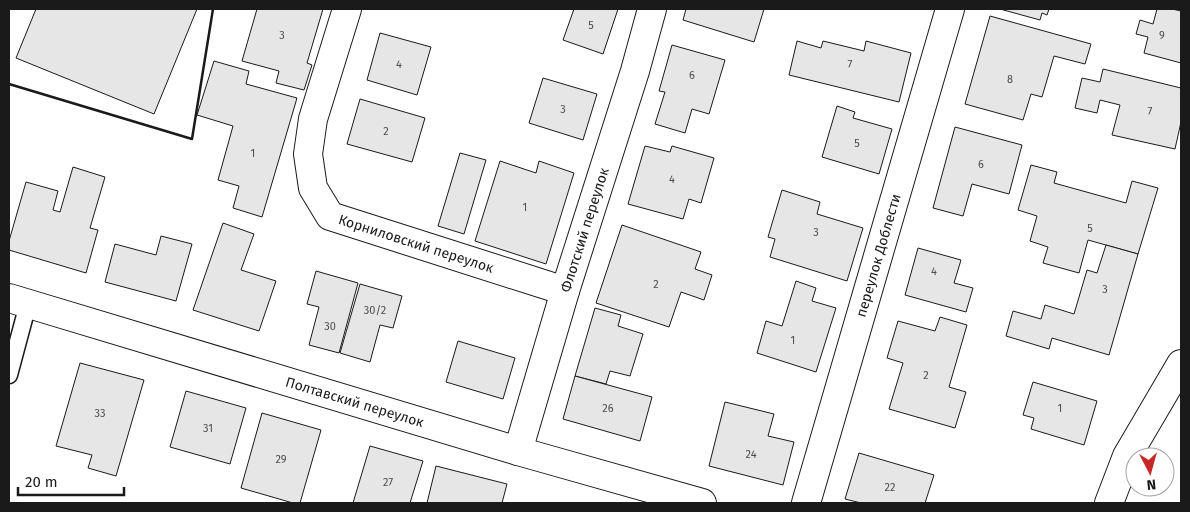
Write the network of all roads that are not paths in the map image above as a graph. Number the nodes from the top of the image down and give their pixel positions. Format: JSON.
{"nodes":[{"id":1,"x":347,"y":9,"type":"edge"},
{"id":2,"x":652,"y":9,"type":"edge"},
{"id":3,"x":950,"y":9,"type":"edge"},
{"id":4,"x":565,"y":291,"type":"junction"},
{"id":5,"x":18,"y":301,"type":"edge"},
{"id":6,"x":1181,"y":364,"type":"edge"},
{"id":7,"x":9,"y":375,"type":"edge"},
{"id":8,"x":518,"y":451,"type":"junction"},
{"id":9,"x":702,"y":503,"type":"edge"},
{"id":10,"x":806,"y":503,"type":"edge"},
{"id":11,"x":1109,"y":503,"type":"edge"}],
"edges":[{"from":1,"to":4,"type":"street","name":"Корниловский переулок"},
{"from":2,"to":4,"type":"street","name":"Флотский переулок"},
{"from":3,"to":10,"type":"street","name":"переулок Доблести"},
{"from":4,"to":8,"type":"street","name":"Флотский переулок"},
{"from":5,"to":7,"type":"lane"},
{"from":5,"to":8,"type":"street","name":"Полтавский переулок"},
{"from":6,"to":11,"type":"street"},
{"from":8,"to":9,"type":"street","name":"Полтавский переулок"}]}
